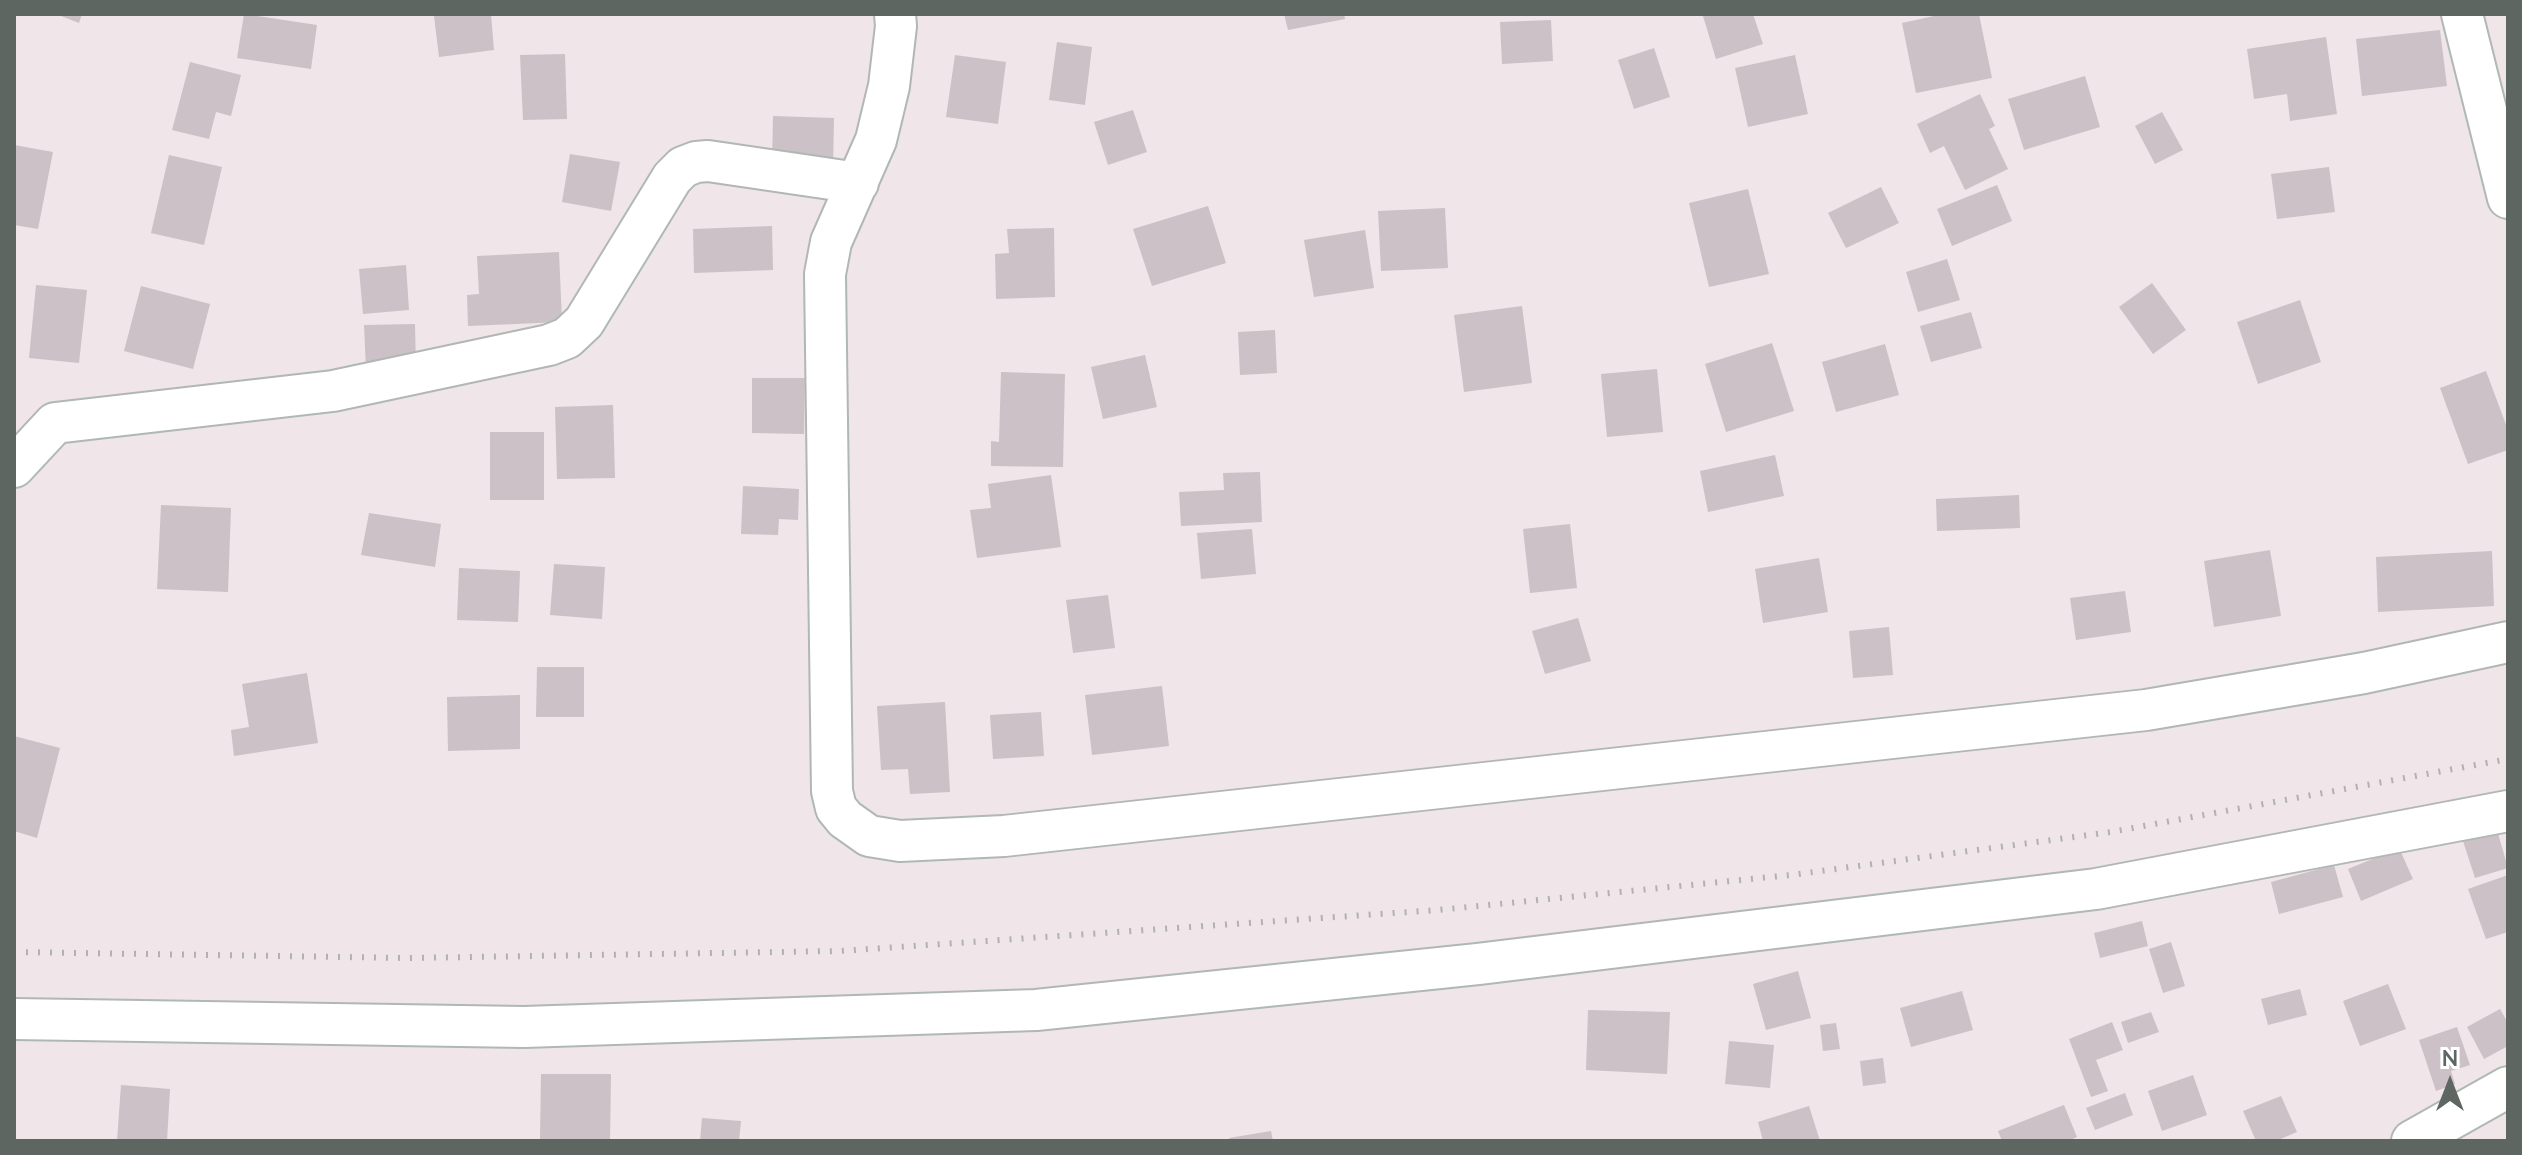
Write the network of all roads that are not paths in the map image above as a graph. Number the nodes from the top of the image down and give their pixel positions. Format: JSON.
{"nodes":[{"id":1,"x":895,"y":14,"type":"edge"},
{"id":2,"x":2462,"y":14,"type":"edge"},
{"id":3,"x":858,"y":183,"type":"junction"},
{"id":4,"x":2508,"y":198,"type":"edge"},
{"id":5,"x":14,"y":467,"type":"edge"},
{"id":6,"x":2508,"y":642,"type":"edge"},
{"id":7,"x":2508,"y":811,"type":"edge"},
{"id":8,"x":14,"y":1019,"type":"edge"},
{"id":9,"x":2508,"y":1087,"type":"edge"},
{"id":10,"x":2412,"y":1141,"type":"edge"}],
"edges":[{"from":1,"to":3,"type":"street"},
{"from":2,"to":4,"type":"street"},
{"from":3,"to":5,"type":"street"},
{"from":3,"to":6,"type":"street"},
{"from":7,"to":8,"type":"street"},
{"from":9,"to":10,"type":"street"}]}
